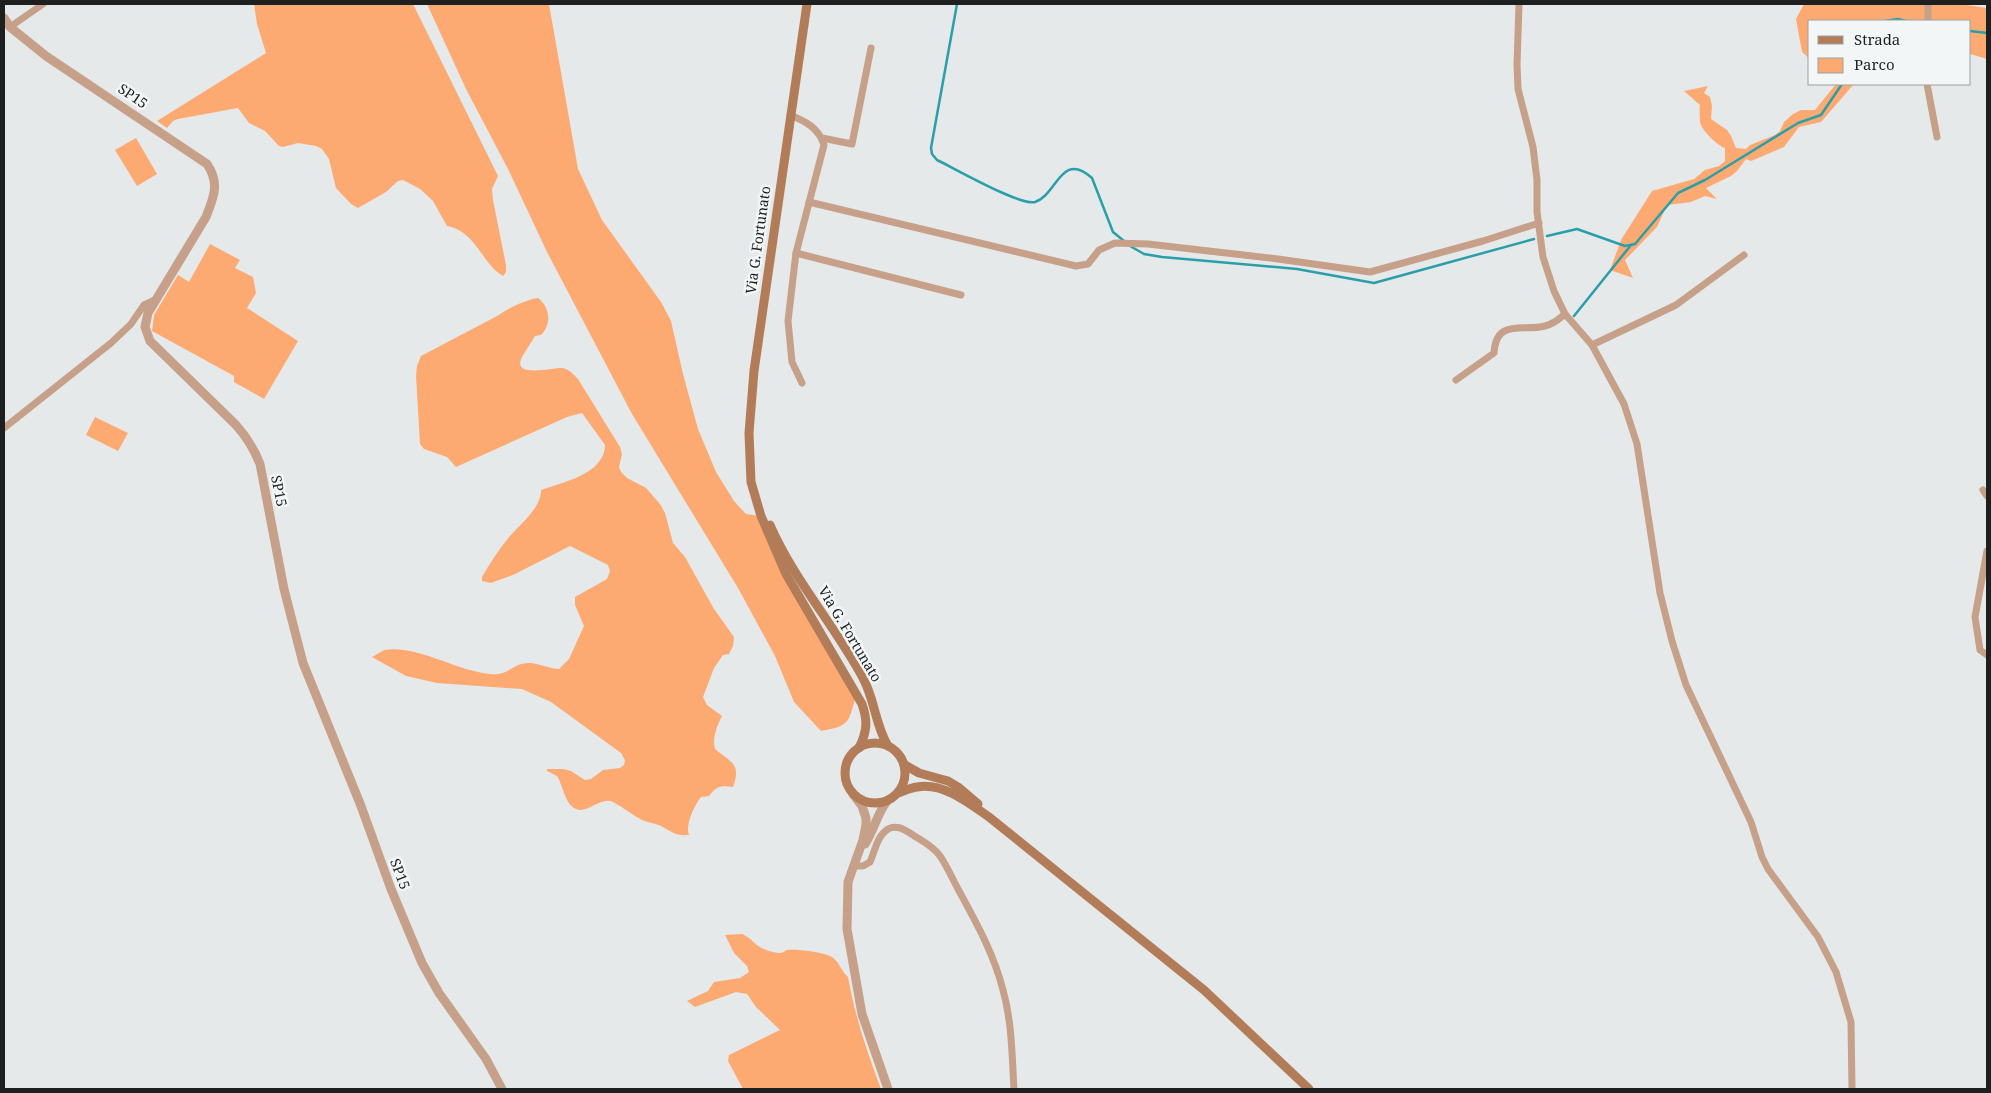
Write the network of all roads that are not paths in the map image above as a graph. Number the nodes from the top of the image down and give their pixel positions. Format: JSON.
{"nodes":[{"id":1,"x":43,"y":4,"type":"edge"},
{"id":2,"x":805,"y":4,"type":"edge"},
{"id":3,"x":1519,"y":4,"type":"edge"},
{"id":4,"x":1928,"y":4,"type":"edge"},
{"id":5,"x":4,"y":18,"type":"edge"},
{"id":6,"x":1928,"y":20,"type":"edge"},
{"id":7,"x":10,"y":26,"type":"junction"},
{"id":8,"x":872,"y":48,"type":"dead end"},
{"id":9,"x":1927,"y":85,"type":"edge"},
{"id":10,"x":790,"y":115,"type":"junction"},
{"id":11,"x":1937,"y":137,"type":"dead end"},
{"id":12,"x":822,"y":138,"type":"junction"},
{"id":13,"x":809,"y":202,"type":"junction"},
{"id":14,"x":1539,"y":223,"type":"junction"},
{"id":15,"x":796,"y":253,"type":"junction"},
{"id":16,"x":1744,"y":255,"type":"dead end"},
{"id":17,"x":961,"y":295,"type":"dead end"},
{"id":18,"x":157,"y":299,"type":"junction"},
{"id":19,"x":1566,"y":314,"type":"junction"},
{"id":20,"x":1592,"y":344,"type":"junction"},
{"id":21,"x":1456,"y":380,"type":"dead end"},
{"id":22,"x":802,"y":382,"type":"dead end"},
{"id":23,"x":4,"y":428,"type":"edge"},
{"id":24,"x":750,"y":455,"type":"junction"},
{"id":25,"x":1987,"y":551,"type":"edge"},
{"id":26,"x":1987,"y":655,"type":"edge"},
{"id":27,"x":888,"y":746,"type":"junction"},
{"id":28,"x":859,"y":748,"type":"junction"},
{"id":29,"x":904,"y":765,"type":"junction"},
{"id":30,"x":898,"y":793,"type":"junction"},
{"id":31,"x":853,"y":794,"type":"junction"},
{"id":32,"x":887,"y":801,"type":"junction"},
{"id":33,"x":990,"y":817,"type":"junction"},
{"id":34,"x":858,"y":854,"type":"junction"},
{"id":35,"x":854,"y":866,"type":"junction"},
{"id":36,"x":502,"y":1089,"type":"edge"},
{"id":37,"x":888,"y":1089,"type":"edge"},
{"id":38,"x":1014,"y":1089,"type":"edge"},
{"id":39,"x":1309,"y":1089,"type":"edge"},
{"id":40,"x":1852,"y":1089,"type":"edge"}],
"edges":[{"from":1,"to":7,"type":"street"},
{"from":2,"to":10,"type":"main road","name":"Via G. Fortunato"},
{"from":3,"to":14,"type":"street"},
{"from":4,"to":6,"type":"street"},
{"from":5,"to":7,"type":"street","name":"SP15"},
{"from":7,"to":18,"type":"street","name":"SP15"},
{"from":8,"to":12,"type":"street"},
{"from":9,"to":11,"type":"street"},
{"from":10,"to":12,"type":"street"},
{"from":10,"to":24,"type":"main road","name":"Via G. Fortunato"},
{"from":12,"to":13,"type":"street"},
{"from":13,"to":14,"type":"street"},
{"from":13,"to":15,"type":"street"},
{"from":14,"to":19,"type":"street"},
{"from":15,"to":17,"type":"street"},
{"from":15,"to":22,"type":"street"},
{"from":16,"to":20,"type":"street"},
{"from":18,"to":23,"type":"street"},
{"from":18,"to":36,"type":"street","name":"SP15"},
{"from":19,"to":20,"type":"street"},
{"from":19,"to":21,"type":"street"},
{"from":20,"to":40,"type":"street"},
{"from":24,"to":27,"type":"main road","name":"Via G. Fortunato"},
{"from":24,"to":28,"type":"main road","name":"Via G. Fortunato"},
{"from":25,"to":26,"type":"street"},
{"from":27,"to":28,"type":"main road"},
{"from":27,"to":29,"type":"main road"},
{"from":28,"to":31,"type":"main road"},
{"from":29,"to":30,"type":"main road"},
{"from":29,"to":33,"type":"main road"},
{"from":30,"to":32,"type":"main road"},
{"from":30,"to":33,"type":"main road"},
{"from":31,"to":32,"type":"main road"},
{"from":31,"to":34,"type":"street"},
{"from":32,"to":34,"type":"street"},
{"from":33,"to":39,"type":"main road"},
{"from":34,"to":35,"type":"street"},
{"from":35,"to":37,"type":"street"},
{"from":35,"to":38,"type":"street"}]}
